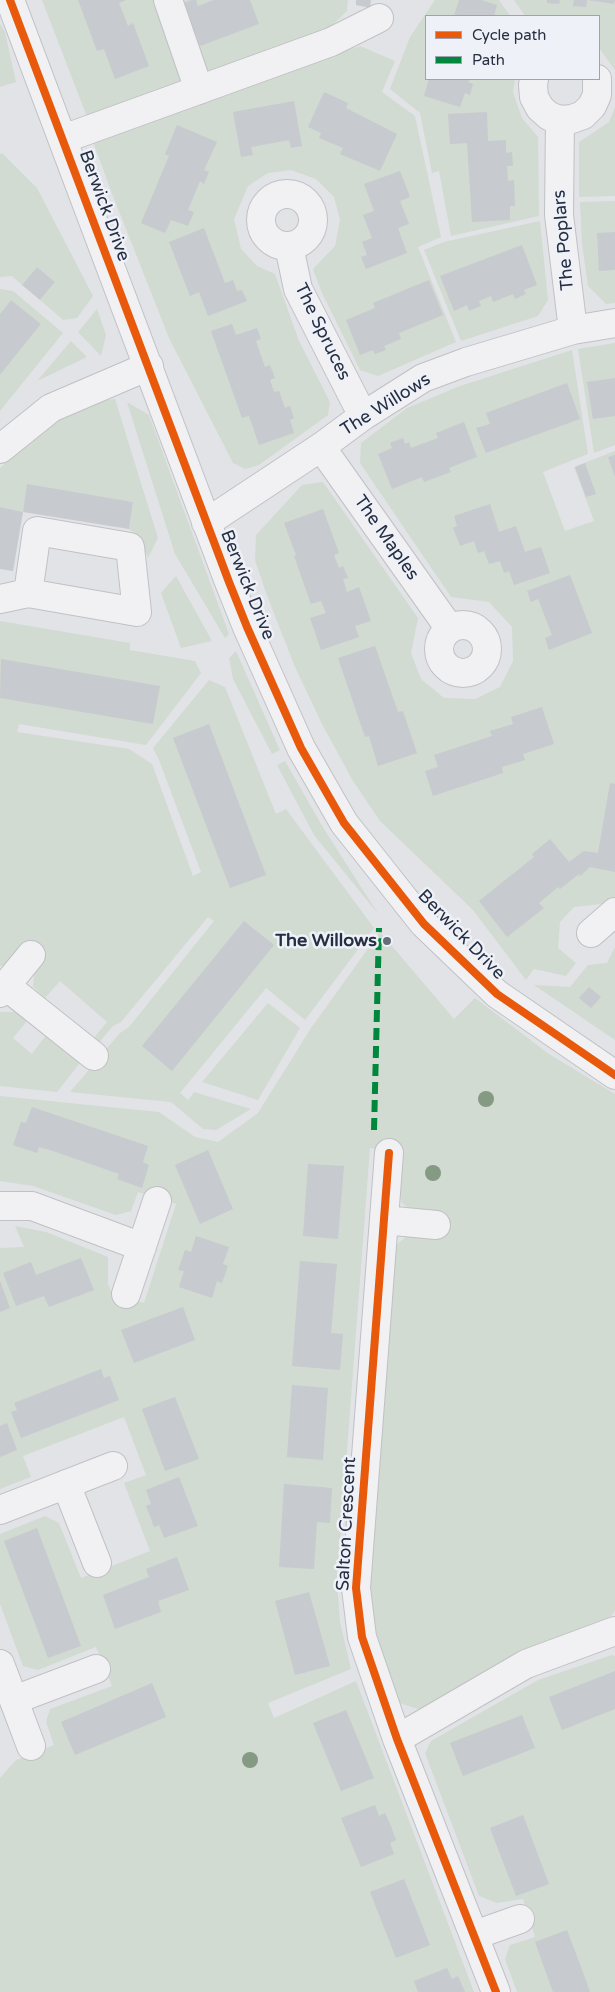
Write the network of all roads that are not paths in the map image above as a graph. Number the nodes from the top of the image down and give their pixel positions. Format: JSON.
{"nodes":[{"id":1,"x":10,"y":0,"type":"edge"},
{"id":2,"x":168,"y":0,"type":"edge"},
{"id":3,"x":379,"y":18,"type":"dead end"},
{"id":4,"x":534,"y":80,"type":"edge"},
{"id":5,"x":597,"y":80,"type":"edge"},
{"id":6,"x":199,"y":90,"type":"junction"},
{"id":7,"x":560,"y":120,"type":"junction"},
{"id":8,"x":63,"y":139,"type":"junction"},
{"id":9,"x":289,"y":246,"type":"dead end"},
{"id":10,"x":615,"y":323,"type":"edge"},
{"id":11,"x":573,"y":330,"type":"junction"},
{"id":12,"x":149,"y":366,"type":"junction"},
{"id":13,"x":363,"y":416,"type":"junction"},
{"id":14,"x":321,"y":447,"type":"junction"},
{"id":15,"x":0,"y":449,"type":"edge"},
{"id":16,"x":206,"y":523,"type":"junction"},
{"id":17,"x":28,"y":593,"type":"dead end"},
{"id":18,"x":0,"y":599,"type":"edge"},
{"id":19,"x":450,"y":629,"type":"dead end"},
{"id":20,"x":615,"y":912,"type":"edge"},
{"id":21,"x":591,"y":933,"type":"dead end"},
{"id":22,"x":30,"y":955,"type":"dead end"},
{"id":23,"x":3,"y":989,"type":"edge"},
{"id":24,"x":94,"y":1056,"type":"dead end"},
{"id":25,"x":615,"y":1075,"type":"edge"},
{"id":26,"x":389,"y":1153,"type":"dead end"},
{"id":27,"x":157,"y":1201,"type":"dead end"},
{"id":28,"x":0,"y":1206,"type":"edge"},
{"id":29,"x":384,"y":1220,"type":"junction"},
{"id":30,"x":436,"y":1224,"type":"dead end"},
{"id":31,"x":142,"y":1247,"type":"junction"},
{"id":32,"x":126,"y":1294,"type":"dead end"},
{"id":33,"x":112,"y":1466,"type":"dead end"},
{"id":34,"x":66,"y":1484,"type":"junction"},
{"id":35,"x":0,"y":1510,"type":"edge"},
{"id":36,"x":97,"y":1563,"type":"dead end"},
{"id":37,"x":615,"y":1631,"type":"edge"},
{"id":38,"x":0,"y":1664,"type":"edge"},
{"id":39,"x":96,"y":1669,"type":"dead end"},
{"id":40,"x":14,"y":1700,"type":"junction"},
{"id":41,"x":397,"y":1739,"type":"junction"},
{"id":42,"x":31,"y":1746,"type":"dead end"},
{"id":43,"x":520,"y":1919,"type":"dead end"},
{"id":44,"x":475,"y":1935,"type":"junction"},
{"id":45,"x":496,"y":1992,"type":"edge"}],
"edges":[{"from":1,"to":8,"type":"street","name":"Berwick Drive"},
{"from":2,"to":6,"type":"street"},
{"from":3,"to":6,"type":"street"},
{"from":4,"to":7,"type":"street"},
{"from":5,"to":7,"type":"street"},
{"from":6,"to":8,"type":"street"},
{"from":7,"to":11,"type":"street","name":"The Poplars"},
{"from":8,"to":12,"type":"street","name":"Berwick Drive"},
{"from":9,"to":13,"type":"street","name":"The Spruces"},
{"from":10,"to":11,"type":"street","name":"The Willows"},
{"from":11,"to":13,"type":"street","name":"The Willows"},
{"from":12,"to":15,"type":"street"},
{"from":12,"to":16,"type":"street","name":"Berwick Drive"},
{"from":13,"to":14,"type":"street","name":"The Willows"},
{"from":14,"to":16,"type":"street","name":"The Willows"},
{"from":14,"to":19,"type":"street","name":"The Maples"},
{"from":16,"to":25,"type":"street","name":"Berwick Drive"},
{"from":17,"to":18,"type":"street"},
{"from":20,"to":21,"type":"street"},
{"from":22,"to":23,"type":"street"},
{"from":23,"to":24,"type":"street"},
{"from":26,"to":29,"type":"street","name":"Salton Crescent"},
{"from":27,"to":31,"type":"street"},
{"from":28,"to":31,"type":"street"},
{"from":29,"to":30,"type":"street"},
{"from":29,"to":41,"type":"street","name":"Salton Crescent"},
{"from":31,"to":32,"type":"street"},
{"from":33,"to":34,"type":"street"},
{"from":34,"to":35,"type":"street"},
{"from":34,"to":36,"type":"street"},
{"from":37,"to":41,"type":"street"},
{"from":38,"to":40,"type":"street"},
{"from":39,"to":40,"type":"street"},
{"from":40,"to":42,"type":"street"},
{"from":41,"to":44,"type":"street","name":"Salton Crescent"},
{"from":43,"to":44,"type":"street"},
{"from":44,"to":45,"type":"street","name":"Salton Crescent"}]}
